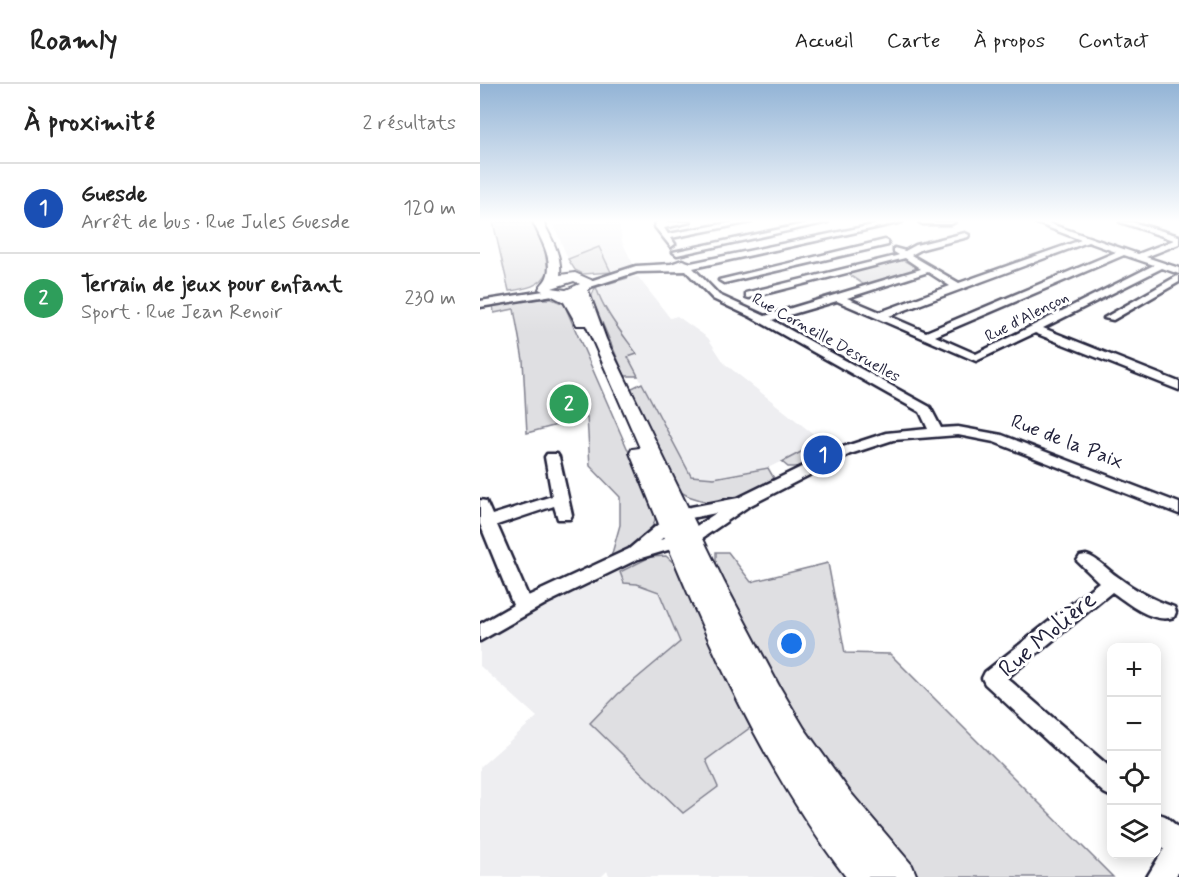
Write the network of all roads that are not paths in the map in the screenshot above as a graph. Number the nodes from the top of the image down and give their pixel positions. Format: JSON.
{"nodes":[{"id":1,"x":554,"y":259,"type":"edge"},
{"id":2,"x":567,"y":259,"type":"edge"},
{"id":3,"x":683,"y":259,"type":"edge"},
{"id":4,"x":731,"y":259,"type":"edge"},
{"id":5,"x":817,"y":259,"type":"edge"},
{"id":6,"x":889,"y":259,"type":"edge"},
{"id":7,"x":910,"y":259,"type":"edge"},
{"id":8,"x":1035,"y":259,"type":"edge"},
{"id":9,"x":1107,"y":259,"type":"edge"},
{"id":10,"x":1144,"y":259,"type":"edge"},
{"id":11,"x":1162,"y":265,"type":"junction"},
{"id":12,"x":684,"y":268,"type":"junction"},
{"id":13,"x":926,"y":270,"type":"junction"},
{"id":14,"x":1179,"y":271,"type":"edge"},
{"id":15,"x":761,"y":272,"type":"junction"},
{"id":16,"x":1179,"y":278,"type":"edge"},
{"id":17,"x":724,"y":280,"type":"dead end"},
{"id":18,"x":580,"y":282,"type":"junction"},
{"id":19,"x":781,"y":287,"type":"junction"},
{"id":20,"x":958,"y":287,"type":"junction"},
{"id":21,"x":552,"y":289,"type":"junction"},
{"id":22,"x":749,"y":295,"type":"dead end"},
{"id":23,"x":837,"y":297,"type":"junction"},
{"id":24,"x":480,"y":303,"type":"edge"},
{"id":25,"x":881,"y":315,"type":"junction"},
{"id":26,"x":1109,"y":318,"type":"dead end"},
{"id":27,"x":763,"y":320,"type":"junction"},
{"id":28,"x":1035,"y":329,"type":"junction"},
{"id":29,"x":926,"y":336,"type":"junction"},
{"id":30,"x":1179,"y":386,"type":"edge"},
{"id":31,"x":937,"y":433,"type":"junction"},
{"id":32,"x":552,"y":457,"type":"dead end"},
{"id":33,"x":561,"y":499,"type":"junction"},
{"id":34,"x":743,"y":502,"type":"junction"},
{"id":35,"x":480,"y":505,"type":"edge"},
{"id":36,"x":1179,"y":509,"type":"edge"},
{"id":37,"x":564,"y":515,"type":"dead end"},
{"id":38,"x":487,"y":522,"type":"junction"},
{"id":39,"x":680,"y":530,"type":"junction"},
{"id":40,"x":1086,"y":561,"type":"dead end"},
{"id":41,"x":1112,"y":582,"type":"junction"},
{"id":42,"x":524,"y":608,"type":"junction"},
{"id":43,"x":1167,"y":612,"type":"dead end"},
{"id":44,"x":480,"y":633,"type":"edge"},
{"id":45,"x":1107,"y":781,"type":"edge"},
{"id":46,"x":1161,"y":830,"type":"edge"},
{"id":47,"x":1179,"y":847,"type":"edge"},
{"id":48,"x":867,"y":877,"type":"edge"},
{"id":49,"x":900,"y":877,"type":"edge"},
{"id":50,"x":1160,"y":877,"type":"edge"}],
"edges":[{"from":1,"to":21,"type":"main road"},
{"from":2,"to":18,"type":"main road"},
{"from":3,"to":12,"type":"street"},
{"from":4,"to":12,"type":"street"},
{"from":5,"to":15,"type":"street"},
{"from":6,"to":19,"type":"street"},
{"from":7,"to":13,"type":"street"},
{"from":8,"to":20,"type":"street"},
{"from":9,"to":29,"type":"street"},
{"from":10,"to":11,"type":"street"},
{"from":11,"to":14,"type":"street"},
{"from":11,"to":28,"type":"street","name":"Rue d'Alençon"},
{"from":12,"to":18,"type":"street"},
{"from":12,"to":27,"type":"street","name":"Rue Corneille Desruelles"},
{"from":13,"to":20,"type":"street"},
{"from":13,"to":23,"type":"street"},
{"from":15,"to":17,"type":"street"},
{"from":15,"to":19,"type":"street"},
{"from":16,"to":26,"type":"street"},
{"from":18,"to":21,"type":"main road"},
{"from":18,"to":39,"type":"main road"},
{"from":19,"to":22,"type":"street"},
{"from":20,"to":25,"type":"street"},
{"from":21,"to":24,"type":"street"},
{"from":21,"to":39,"type":"main road"},
{"from":23,"to":25,"type":"street","name":"Rue d'Alençon"},
{"from":23,"to":27,"type":"street"},
{"from":25,"to":29,"type":"street","name":"Rue d'Alençon"},
{"from":27,"to":31,"type":"street","name":"Rue Corneille Desruelles"},
{"from":28,"to":29,"type":"street","name":"Rue d'Alençon"},
{"from":28,"to":30,"type":"street"},
{"from":31,"to":34,"type":"street","name":"Rue de la Paix"},
{"from":31,"to":36,"type":"street","name":"Rue de la Paix"},
{"from":32,"to":33,"type":"street"},
{"from":33,"to":37,"type":"street"},
{"from":33,"to":38,"type":"street"},
{"from":34,"to":39,"type":"street"},
{"from":34,"to":39,"type":"street"},
{"from":35,"to":38,"type":"street"},
{"from":38,"to":42,"type":"street"},
{"from":39,"to":42,"type":"street"},
{"from":39,"to":48,"type":"main road"},
{"from":39,"to":49,"type":"main road"},
{"from":40,"to":41,"type":"street","name":"Rue Molière"},
{"from":41,"to":43,"type":"street","name":"Rue Molière"},
{"from":41,"to":45,"type":"street","name":"Rue Molière"},
{"from":42,"to":44,"type":"street"},
{"from":46,"to":47,"type":"street"},
{"from":47,"to":50,"type":"street"}]}
